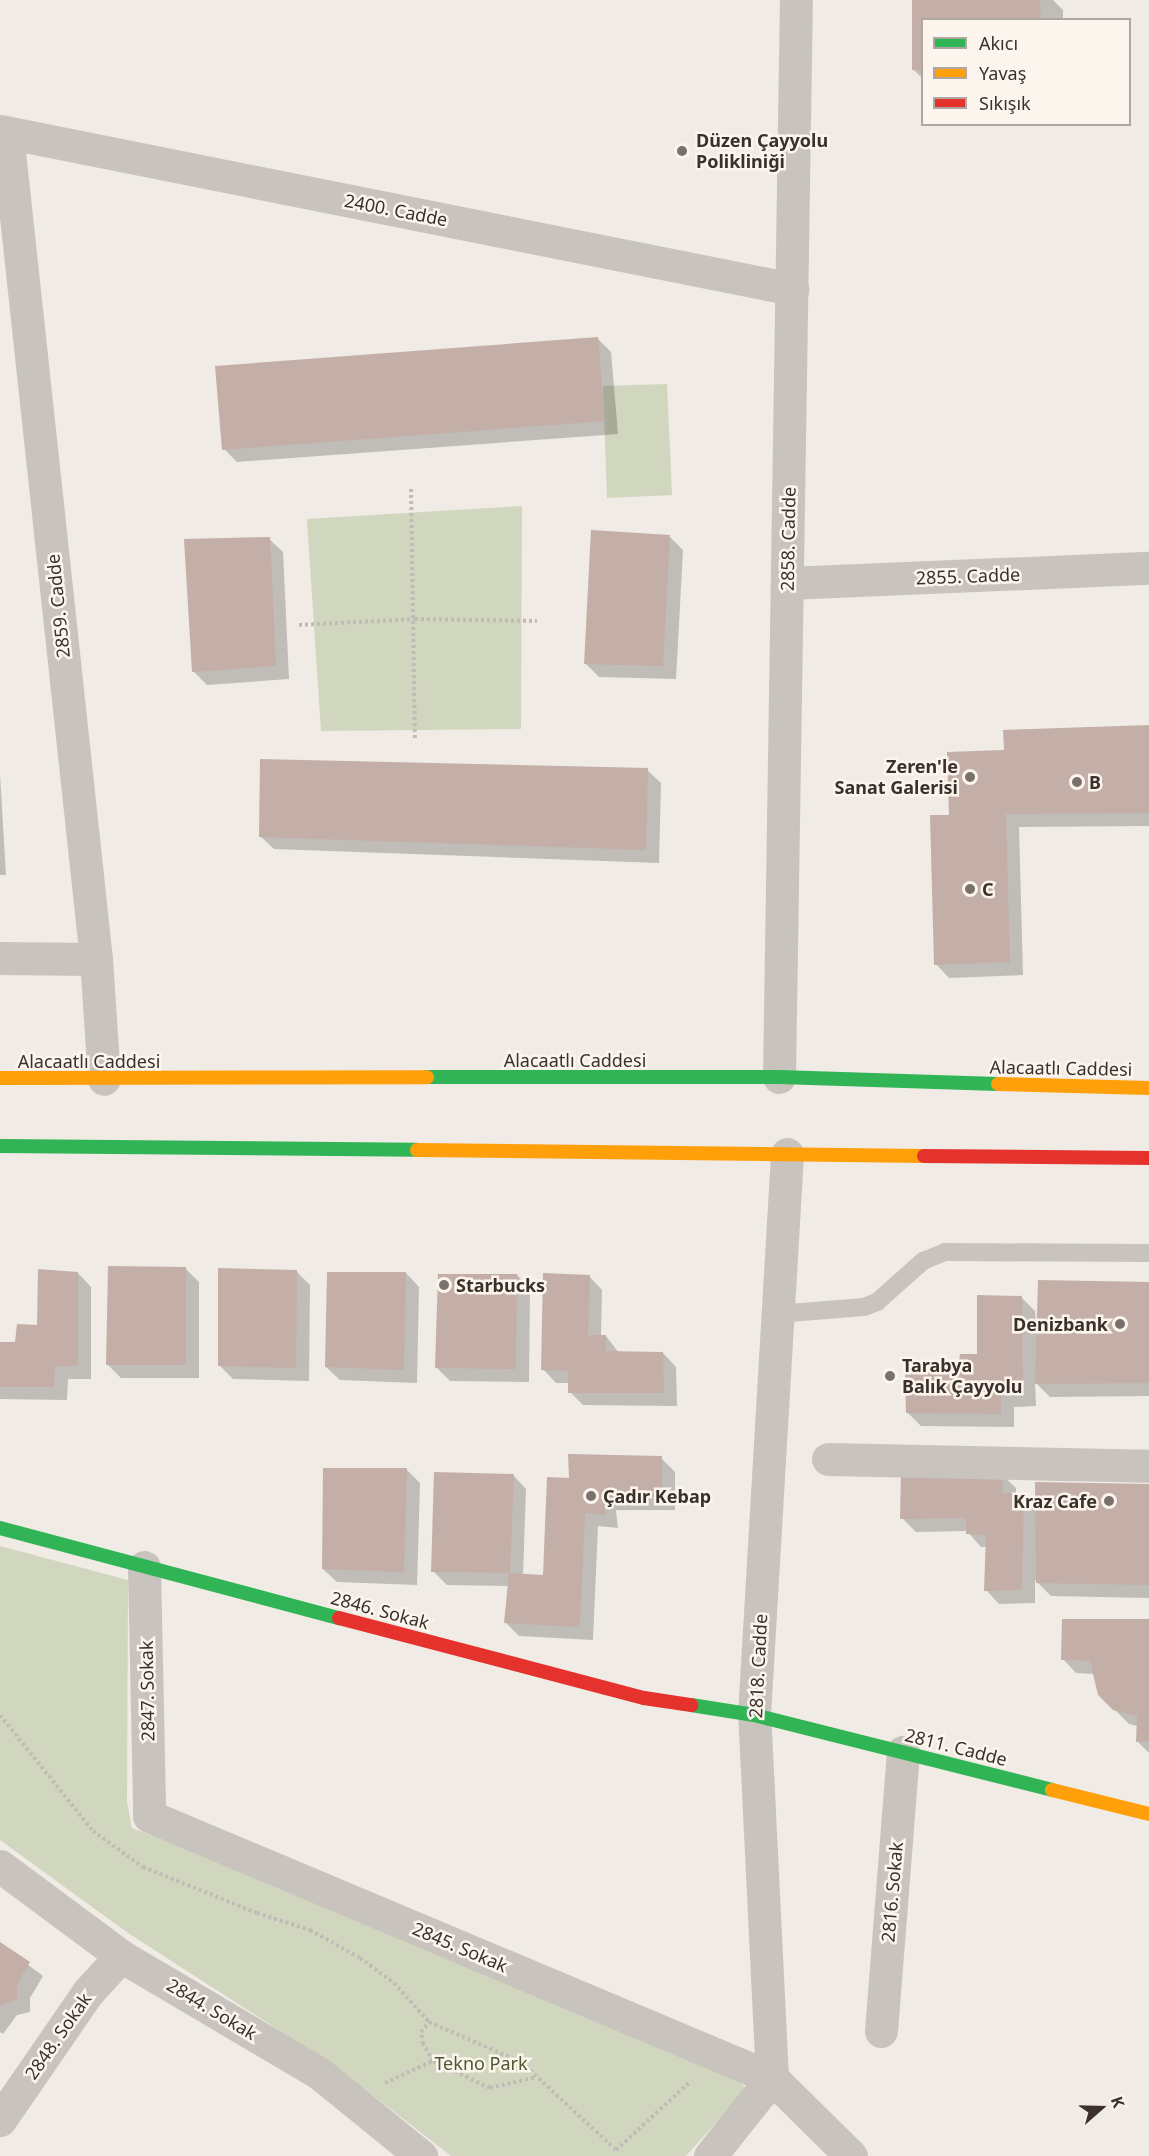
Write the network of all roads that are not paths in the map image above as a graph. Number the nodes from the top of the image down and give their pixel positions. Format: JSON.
{"nodes":[{"id":1,"x":796,"y":0,"type":"edge"},
{"id":2,"x":4,"y":132,"type":"edge"},
{"id":3,"x":792,"y":289,"type":"junction"},
{"id":4,"x":1149,"y":568,"type":"edge"},
{"id":5,"x":787,"y":583,"type":"junction"},
{"id":6,"x":0,"y":958,"type":"edge"},
{"id":7,"x":96,"y":959,"type":"junction"},
{"id":8,"x":779,"y":1077,"type":"junction"},
{"id":9,"x":0,"y":1078,"type":"edge"},
{"id":10,"x":105,"y":1079,"type":"junction"},
{"id":11,"x":1149,"y":1088,"type":"edge"},
{"id":12,"x":0,"y":1146,"type":"edge"},
{"id":13,"x":787,"y":1154,"type":"junction"},
{"id":14,"x":1149,"y":1158,"type":"edge"},
{"id":15,"x":1149,"y":1253,"type":"edge"},
{"id":16,"x":777,"y":1314,"type":"junction"},
{"id":17,"x":828,"y":1459,"type":"dead end"},
{"id":18,"x":1149,"y":1466,"type":"edge"},
{"id":19,"x":0,"y":1528,"type":"edge"},
{"id":20,"x":144,"y":1567,"type":"junction"},
{"id":21,"x":754,"y":1715,"type":"junction"},
{"id":22,"x":903,"y":1752,"type":"junction"},
{"id":23,"x":1149,"y":1814,"type":"edge"},
{"id":24,"x":149,"y":1816,"type":"joint"},
{"id":25,"x":0,"y":1866,"type":"edge"},
{"id":26,"x":120,"y":1956,"type":"junction"},
{"id":27,"x":881,"y":2031,"type":"dead end"},
{"id":28,"x":772,"y":2078,"type":"junction"},
{"id":29,"x":0,"y":2120,"type":"edge"},
{"id":30,"x":421,"y":2156,"type":"edge"},
{"id":31,"x":710,"y":2156,"type":"edge"},
{"id":32,"x":851,"y":2156,"type":"edge"}],
"edges":[{"from":1,"to":3,"type":"street","name":"2858. Cadde"},
{"from":2,"to":3,"type":"street","name":"2400. Cadde"},
{"from":2,"to":7,"type":"street","name":"2859. Cadde"},
{"from":3,"to":5,"type":"street","name":"2858. Cadde"},
{"from":4,"to":5,"type":"street","name":"2855. Cadde"},
{"from":5,"to":8,"type":"street","name":"2858. Cadde"},
{"from":6,"to":7,"type":"street"},
{"from":7,"to":10,"type":"street","name":"2859. Cadde"},
{"from":8,"to":10,"type":"main road","name":"Alacaatlı Caddesi"},
{"from":8,"to":11,"type":"main road","name":"Alacaatlı Caddesi"},
{"from":9,"to":10,"type":"main road","name":"Alacaatlı Caddesi"},
{"from":12,"to":13,"type":"main road"},
{"from":13,"to":14,"type":"main road"},
{"from":13,"to":16,"type":"street","name":"2818. Cadde"},
{"from":15,"to":16,"type":"lane"},
{"from":16,"to":21,"type":"street","name":"2818. Cadde"},
{"from":17,"to":18,"type":"street"},
{"from":19,"to":20,"type":"main road","name":"2846. Sokak"},
{"from":20,"to":21,"type":"main road","name":"2846. Sokak"},
{"from":20,"to":24,"type":"street","name":"2847. Sokak"},
{"from":21,"to":22,"type":"main road","name":"2811. Cadde"},
{"from":21,"to":28,"type":"street","name":"2818. Cadde"},
{"from":22,"to":23,"type":"main road","name":"2811. Cadde"},
{"from":22,"to":27,"type":"street","name":"2816. Sokak"},
{"from":24,"to":28,"type":"street","name":"2845. Sokak"},
{"from":25,"to":26,"type":"street","name":"2844. Sokak"},
{"from":26,"to":29,"type":"street","name":"2848. Sokak"},
{"from":26,"to":30,"type":"street","name":"2844. Sokak"},
{"from":28,"to":31,"type":"street"},
{"from":28,"to":32,"type":"street"}]}
